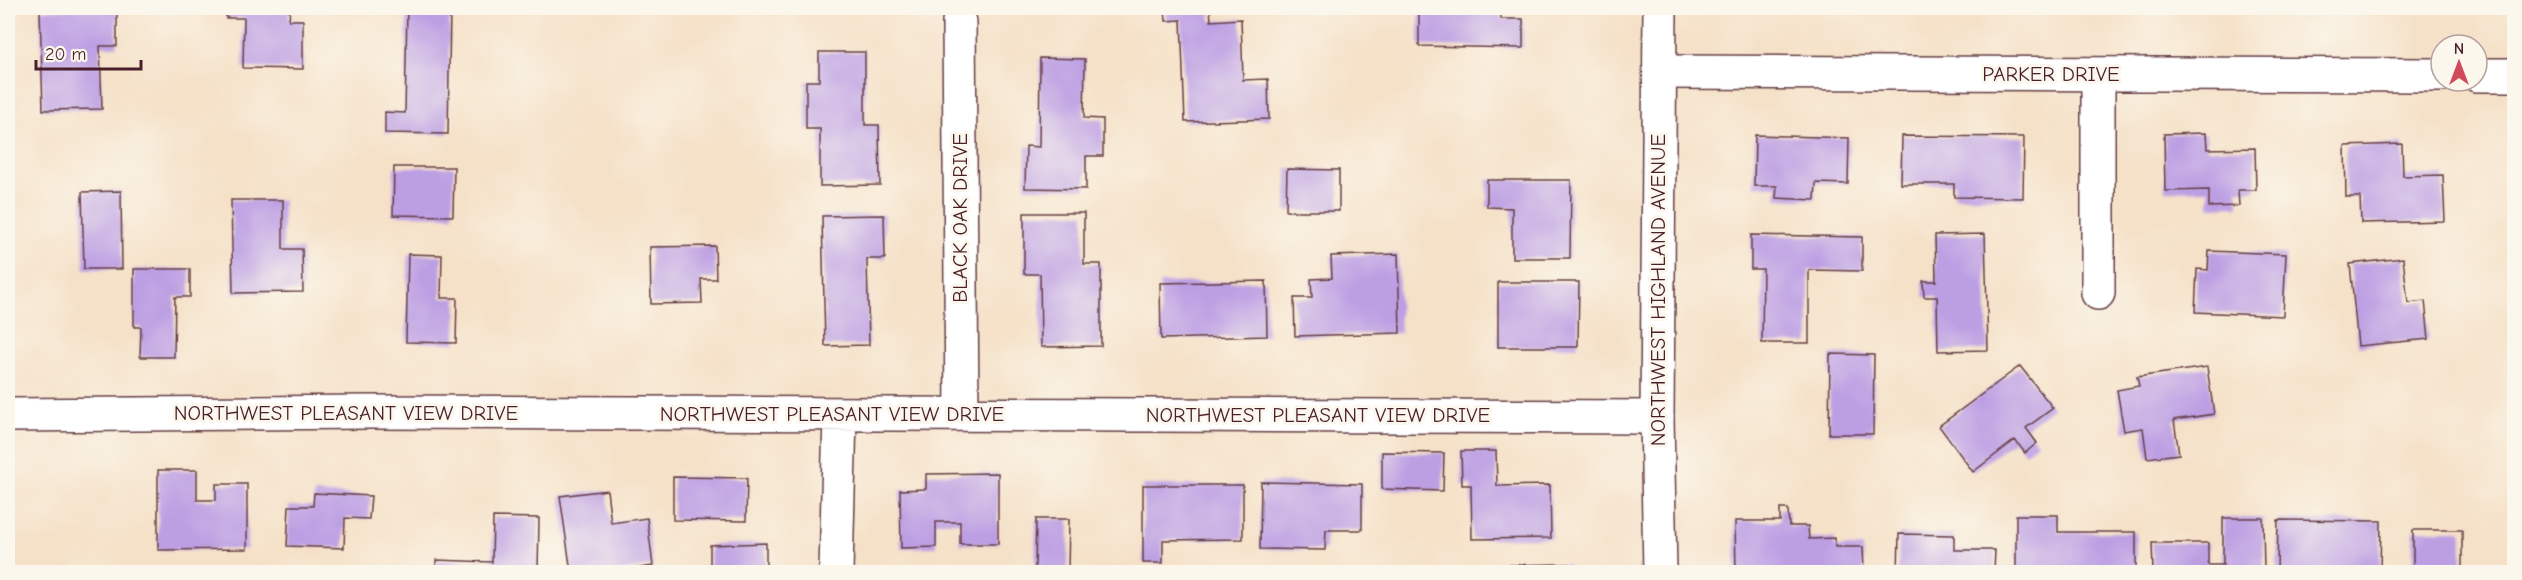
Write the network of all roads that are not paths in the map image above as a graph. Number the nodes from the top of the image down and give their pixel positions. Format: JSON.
{"nodes":[{"id":1,"x":1660,"y":8,"type":"edge"},
{"id":2,"x":959,"y":22,"type":"dead end"},
{"id":3,"x":1660,"y":72,"type":"junction"},
{"id":4,"x":2098,"y":74,"type":"junction"},
{"id":5,"x":2429,"y":75,"type":"edge"},
{"id":6,"x":2489,"y":75,"type":"edge"},
{"id":7,"x":2514,"y":75,"type":"edge"},
{"id":8,"x":2097,"y":293,"type":"dead end"},
{"id":9,"x":962,"y":414,"type":"junction"},
{"id":10,"x":8,"y":415,"type":"edge"},
{"id":11,"x":840,"y":415,"type":"junction"},
{"id":12,"x":1657,"y":417,"type":"junction"},
{"id":13,"x":836,"y":573,"type":"edge"},
{"id":14,"x":1660,"y":573,"type":"edge"}],
"edges":[{"from":1,"to":3,"type":"street","name":"NORTHWEST HIGHLAND AVENUE"},
{"from":2,"to":9,"type":"street","name":"BLACK OAK DRIVE"},
{"from":3,"to":4,"type":"street","name":"PARKER DRIVE"},
{"from":3,"to":12,"type":"street","name":"NORTHWEST HIGHLAND AVENUE"},
{"from":4,"to":5,"type":"street","name":"PARKER DRIVE"},
{"from":4,"to":8,"type":"street"},
{"from":6,"to":7,"type":"street"},
{"from":9,"to":11,"type":"street","name":"NORTHWEST PLEASANT VIEW DRIVE"},
{"from":9,"to":12,"type":"street","name":"NORTHWEST PLEASANT VIEW DRIVE"},
{"from":10,"to":11,"type":"street","name":"NORTHWEST PLEASANT VIEW DRIVE"},
{"from":11,"to":13,"type":"street"},
{"from":12,"to":14,"type":"street","name":"NORTHWEST HIGHLAND AVENUE"}]}
